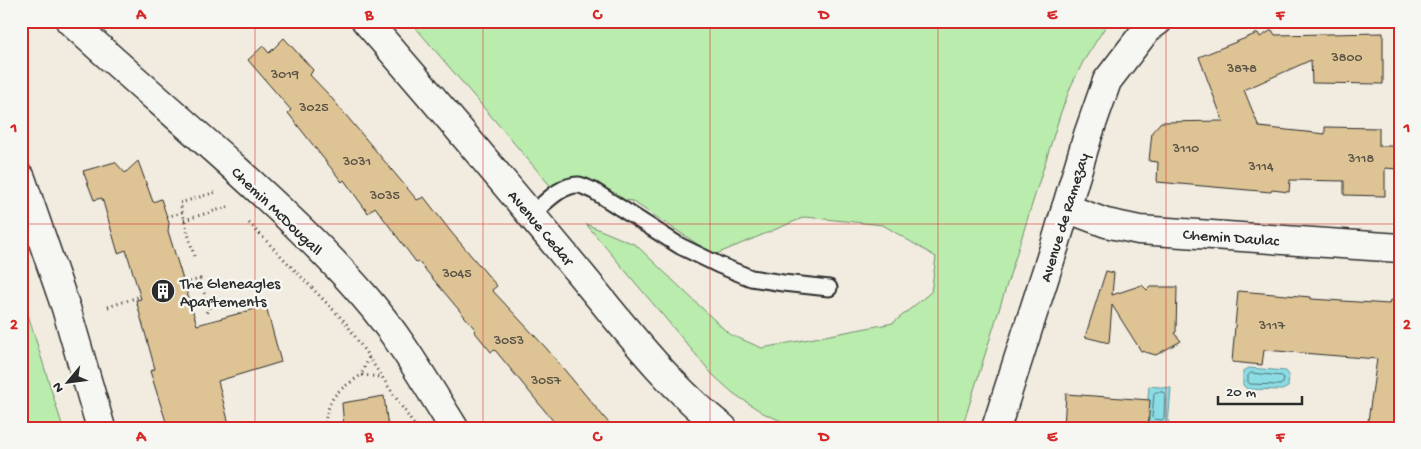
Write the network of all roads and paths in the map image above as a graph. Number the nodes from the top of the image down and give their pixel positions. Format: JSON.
{"nodes":[{"id":1,"x":70,"y":21,"type":"edge"},
{"id":2,"x":366,"y":21,"type":"edge"},
{"id":3,"x":1158,"y":21,"type":"edge"},
{"id":4,"x":21,"y":178,"type":"edge"},
{"id":5,"x":221,"y":196,"type":"dead end"},
{"id":6,"x":226,"y":201,"type":"dead end"},
{"id":7,"x":231,"y":206,"type":"junction"},
{"id":8,"x":1066,"y":208,"type":"junction"},
{"id":9,"x":237,"y":211,"type":"dead end"},
{"id":10,"x":182,"y":212,"type":"junction"},
{"id":11,"x":531,"y":215,"type":"junction"},
{"id":12,"x":167,"y":217,"type":"dead end"},
{"id":13,"x":243,"y":217,"type":"dead end"},
{"id":14,"x":184,"y":220,"type":"junction"},
{"id":15,"x":1400,"y":248,"type":"edge"},
{"id":16,"x":194,"y":256,"type":"dead end"},
{"id":17,"x":185,"y":283,"type":"dead end"},
{"id":18,"x":829,"y":288,"type":"dead end"},
{"id":19,"x":141,"y":296,"type":"dead end"},
{"id":20,"x":108,"y":307,"type":"dead end"},
{"id":21,"x":205,"y":315,"type":"dead end"},
{"id":22,"x":369,"y":358,"type":"junction"},
{"id":23,"x":361,"y":375,"type":"junction"},
{"id":24,"x":382,"y":377,"type":"junction"},
{"id":25,"x":304,"y":424,"type":"dead end"},
{"id":26,"x":101,"y":428,"type":"edge"},
{"id":27,"x":307,"y":428,"type":"edge"},
{"id":28,"x":324,"y":428,"type":"edge"},
{"id":29,"x":416,"y":428,"type":"edge"},
{"id":30,"x":454,"y":428,"type":"edge"},
{"id":31,"x":723,"y":428,"type":"edge"},
{"id":32,"x":996,"y":428,"type":"edge"}],
"edges":[{"from":1,"to":30,"type":"street","name":"Chemin McDougall"},
{"from":2,"to":11,"type":"street","name":"Avenue Cedar"},
{"from":3,"to":8,"type":"street","name":"Avenue de Ramezay"},
{"from":4,"to":26,"type":"street"},
{"from":5,"to":10,"type":"path"},
{"from":6,"to":7,"type":"path"},
{"from":7,"to":9,"type":"path"},
{"from":7,"to":14,"type":"path"},
{"from":8,"to":15,"type":"street","name":"Chemin Daulac"},
{"from":8,"to":32,"type":"street","name":"Avenue de Ramezay"},
{"from":10,"to":12,"type":"path"},
{"from":10,"to":14,"type":"path"},
{"from":11,"to":18,"type":"lane"},
{"from":11,"to":31,"type":"street","name":"Avenue Cedar"},
{"from":13,"to":22,"type":"path"},
{"from":14,"to":16,"type":"path"},
{"from":17,"to":21,"type":"path"},
{"from":19,"to":20,"type":"path"},
{"from":22,"to":23,"type":"path"},
{"from":22,"to":24,"type":"path"},
{"from":23,"to":24,"type":"path"},
{"from":23,"to":28,"type":"path"},
{"from":24,"to":29,"type":"path"},
{"from":25,"to":27,"type":"path"}]}
